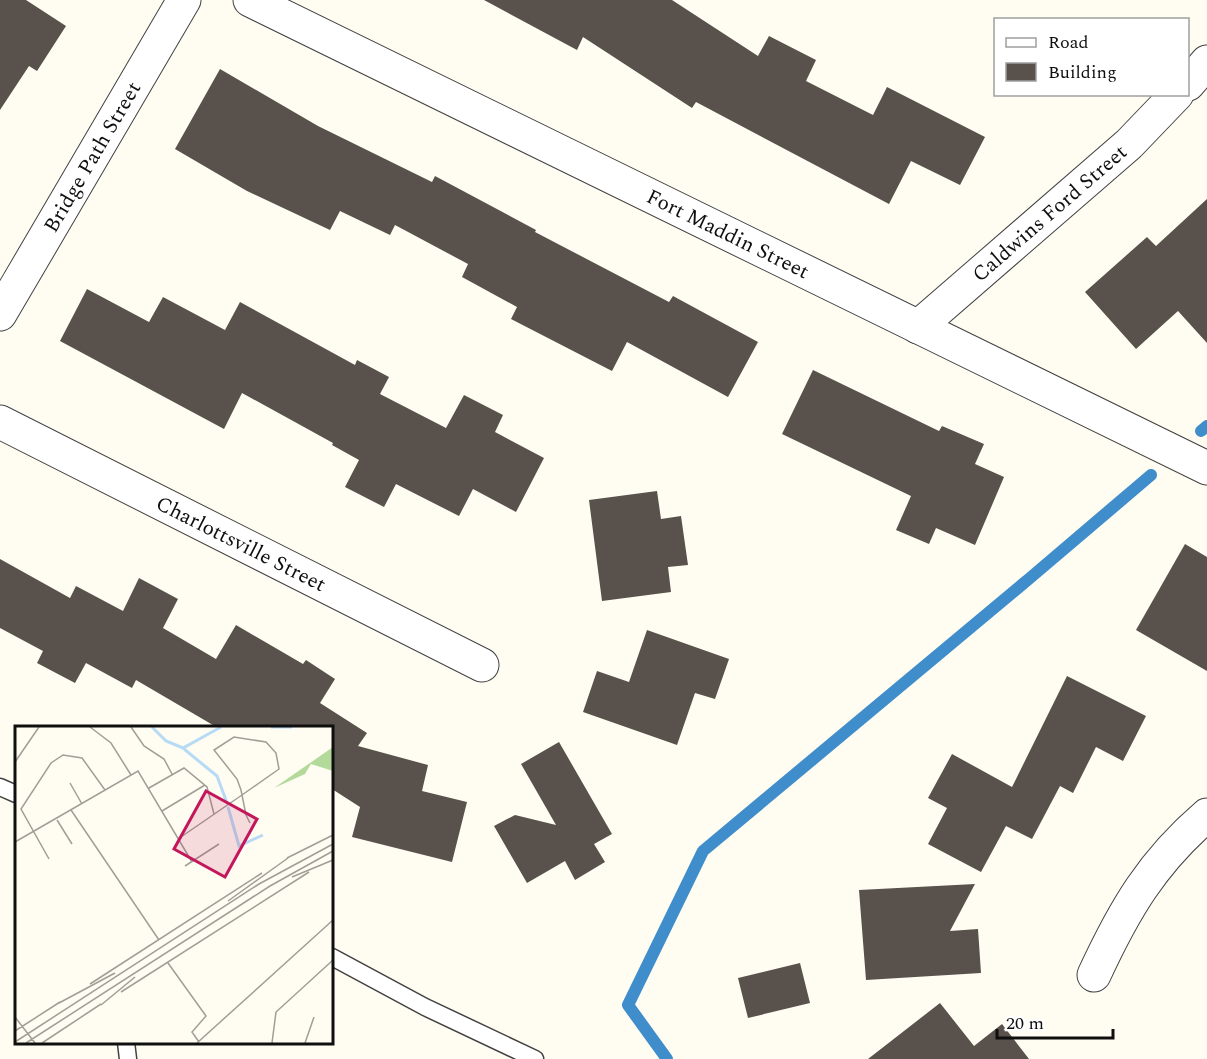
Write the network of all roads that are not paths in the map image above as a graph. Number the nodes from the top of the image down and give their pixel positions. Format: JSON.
{"nodes":[{"id":1,"x":184,"y":0,"type":"edge"},
{"id":2,"x":250,"y":0,"type":"edge"},
{"id":3,"x":1207,"y":62,"type":"edge"},
{"id":4,"x":1189,"y":83,"type":"edge"},
{"id":5,"x":1175,"y":96,"type":"edge"},
{"id":6,"x":0,"y":314,"type":"edge"},
{"id":7,"x":918,"y":327,"type":"junction"},
{"id":8,"x":0,"y":422,"type":"edge"},
{"id":9,"x":1207,"y":468,"type":"edge"},
{"id":10,"x":482,"y":665,"type":"dead end"},
{"id":11,"x":0,"y":787,"type":"edge"},
{"id":12,"x":15,"y":794,"type":"edge"},
{"id":13,"x":1207,"y":815,"type":"edge"},
{"id":14,"x":333,"y":958,"type":"edge"},
{"id":15,"x":1094,"y":975,"type":"dead end"},
{"id":16,"x":126,"y":1044,"type":"edge"},
{"id":17,"x":128,"y":1059,"type":"edge"},
{"id":18,"x":535,"y":1059,"type":"edge"}],
"edges":[{"from":1,"to":6,"type":"street","name":"Bridge Path Street"},
{"from":2,"to":7,"type":"street","name":"Fort Maddin Street"},
{"from":3,"to":4,"type":"street"},
{"from":5,"to":7,"type":"street","name":"Caldwins Ford Street"},
{"from":7,"to":9,"type":"street","name":"Fort Maddin Street"},
{"from":8,"to":10,"type":"street","name":"Charlottsville Street"},
{"from":11,"to":12,"type":"lane"},
{"from":13,"to":15,"type":"street"},
{"from":14,"to":18,"type":"lane"},
{"from":16,"to":17,"type":"lane"}]}
